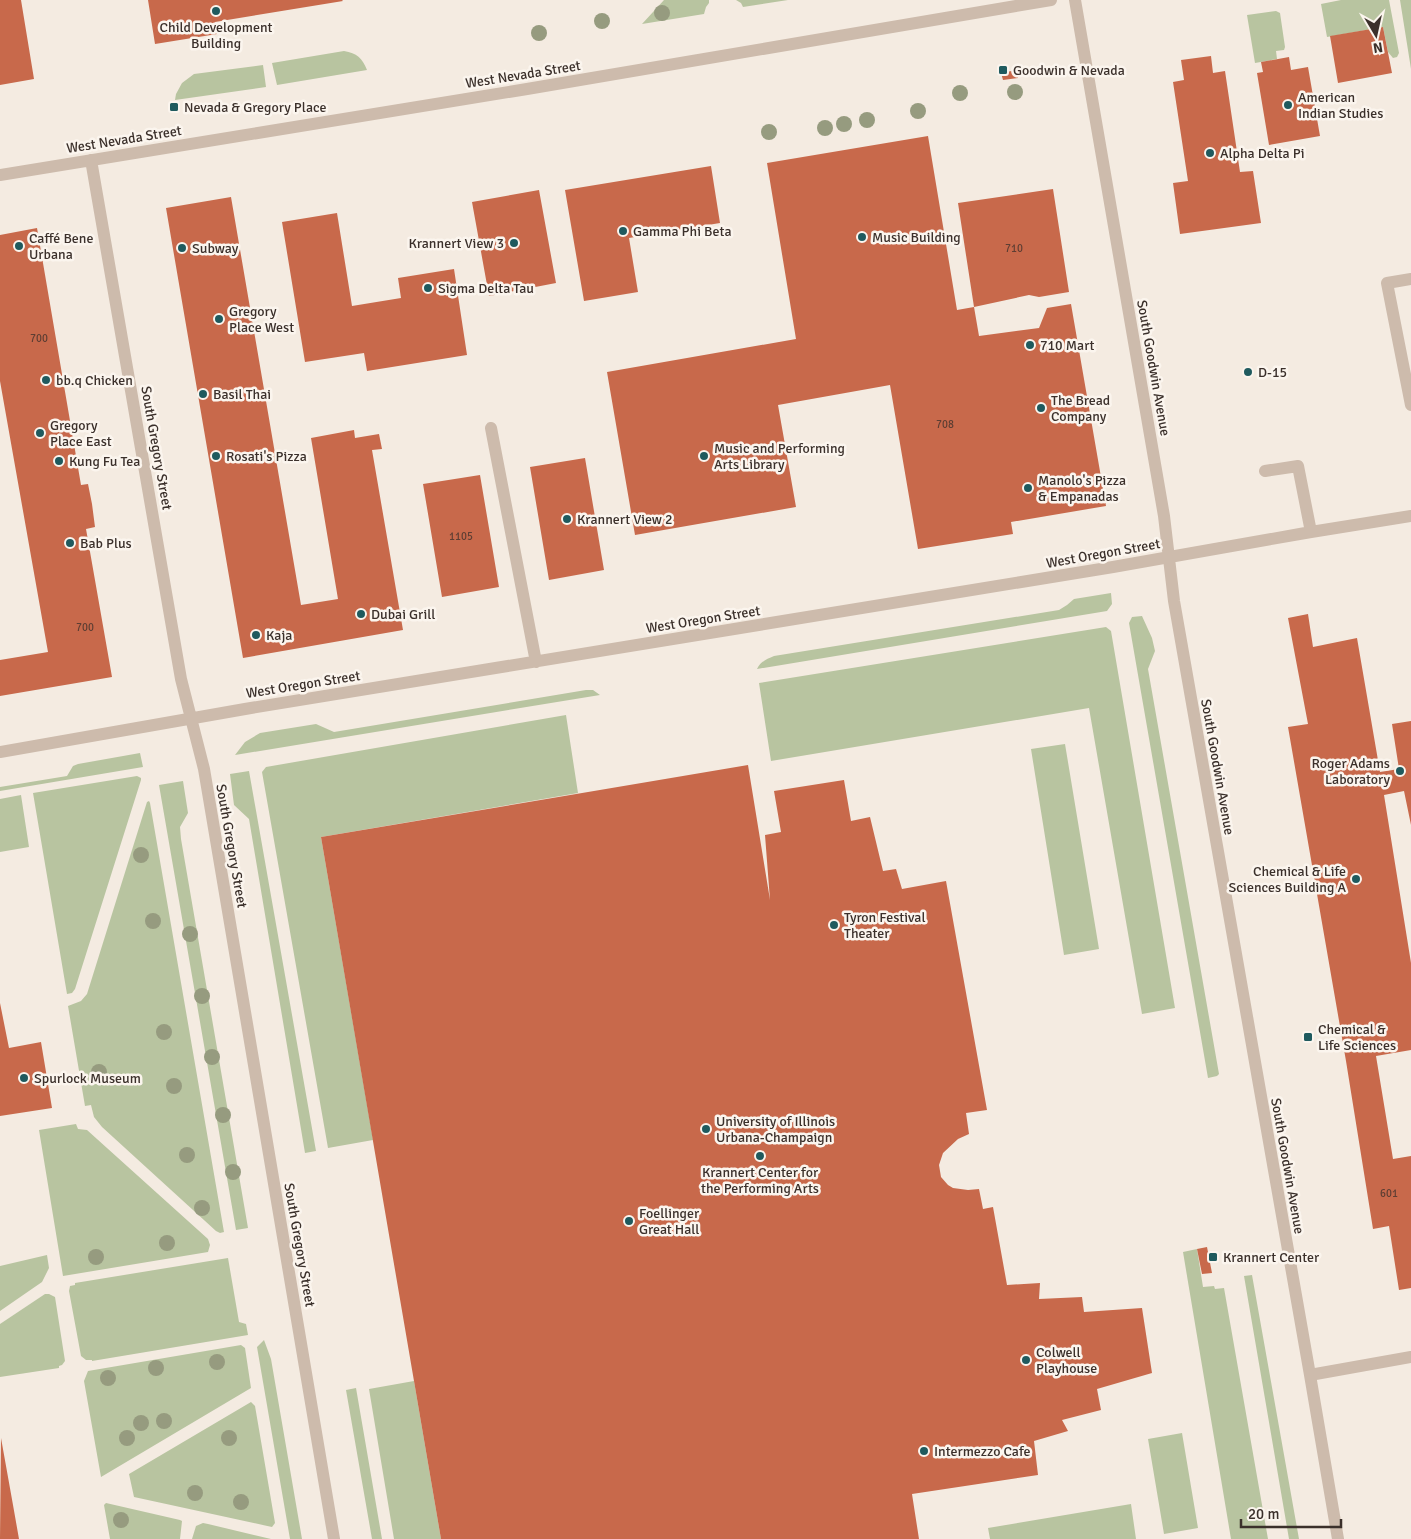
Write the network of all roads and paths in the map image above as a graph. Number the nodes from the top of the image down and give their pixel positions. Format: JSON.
{"nodes":[{"id":1,"x":1051,"y":0,"type":"edge"},
{"id":2,"x":1075,"y":0,"type":"edge"},
{"id":3,"x":91,"y":160,"type":"junction"},
{"id":4,"x":0,"y":175,"type":"edge"},
{"id":5,"x":1411,"y":279,"type":"edge"},
{"id":6,"x":1411,"y":405,"type":"edge"},
{"id":7,"x":491,"y":428,"type":"dead end"},
{"id":8,"x":1265,"y":471,"type":"dead end"},
{"id":9,"x":1411,"y":516,"type":"edge"},
{"id":10,"x":1311,"y":532,"type":"junction"},
{"id":11,"x":1169,"y":558,"type":"junction"},
{"id":12,"x":536,"y":662,"type":"junction"},
{"id":13,"x":191,"y":718,"type":"junction"},
{"id":14,"x":0,"y":752,"type":"edge"},
{"id":15,"x":1411,"y":1357,"type":"edge"},
{"id":16,"x":1310,"y":1375,"type":"junction"},
{"id":17,"x":334,"y":1539,"type":"edge"},
{"id":18,"x":1338,"y":1539,"type":"edge"}],
"edges":[{"from":1,"to":3,"type":"street","name":"West Nevada Street"},
{"from":2,"to":11,"type":"street","name":"South Goodwin Avenue"},
{"from":3,"to":4,"type":"street","name":"West Nevada Street"},
{"from":3,"to":13,"type":"street","name":"South Gregory Street"},
{"from":5,"to":6,"type":"street"},
{"from":7,"to":12,"type":"street"},
{"from":8,"to":10,"type":"street"},
{"from":9,"to":10,"type":"street","name":"West Oregon Street"},
{"from":10,"to":11,"type":"street","name":"West Oregon Street"},
{"from":11,"to":12,"type":"street","name":"West Oregon Street"},
{"from":11,"to":16,"type":"street","name":"South Goodwin Avenue"},
{"from":12,"to":13,"type":"street","name":"West Oregon Street"},
{"from":13,"to":14,"type":"street","name":"West Oregon Street"},
{"from":13,"to":17,"type":"street","name":"South Gregory Street"},
{"from":15,"to":16,"type":"street"},
{"from":16,"to":18,"type":"street","name":"South Goodwin Avenue"}]}
